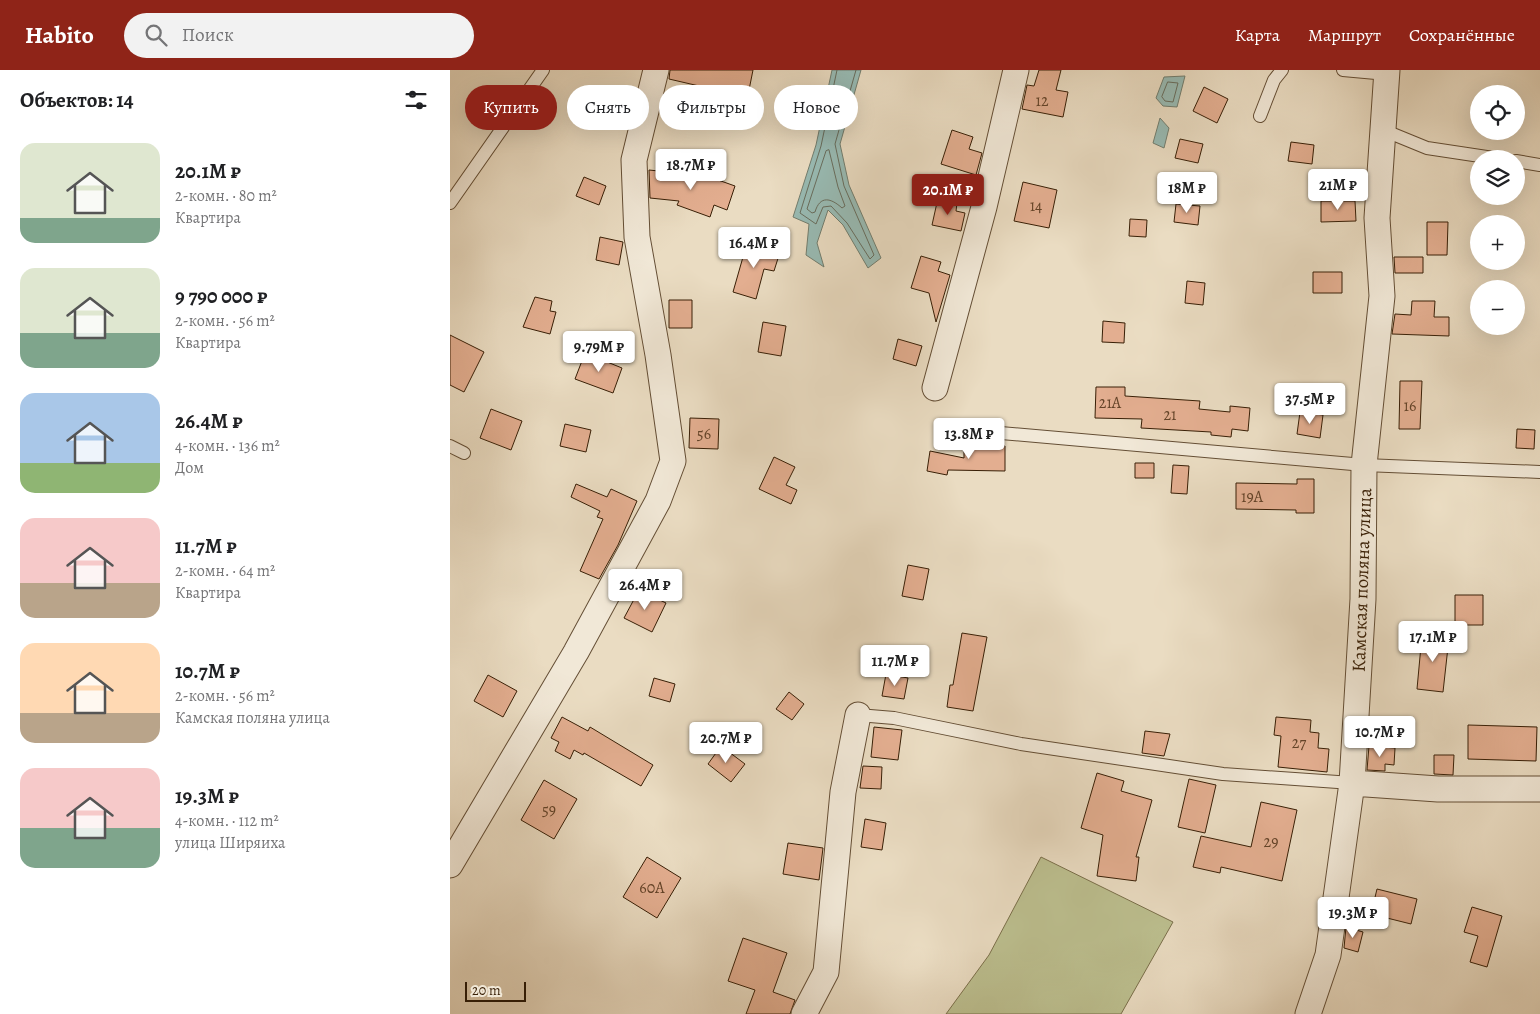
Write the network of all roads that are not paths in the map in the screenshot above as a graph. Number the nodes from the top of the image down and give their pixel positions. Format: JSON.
{"nodes":[{"id":1,"x":542,"y":70,"type":"edge"},
{"id":2,"x":656,"y":70,"type":"edge"},
{"id":3,"x":1016,"y":70,"type":"edge"},
{"id":4,"x":1282,"y":70,"type":"edge"},
{"id":5,"x":1343,"y":70,"type":"edge"},
{"id":6,"x":1387,"y":72,"type":"edge"},
{"id":7,"x":1260,"y":116,"type":"dead end"},
{"id":8,"x":1383,"y":130,"type":"junction"},
{"id":9,"x":1470,"y":154,"type":"edge"},
{"id":10,"x":1525,"y":162,"type":"edge"},
{"id":11,"x":1540,"y":165,"type":"edge"},
{"id":12,"x":450,"y":203,"type":"edge"},
{"id":13,"x":935,"y":388,"type":"dead end"},
{"id":14,"x":944,"y":428,"type":"dead end"},
{"id":15,"x":450,"y":446,"type":"edge"},
{"id":16,"x":464,"y":453,"type":"dead end"},
{"id":17,"x":1364,"y":465,"type":"junction"},
{"id":18,"x":1540,"y":472,"type":"edge"},
{"id":19,"x":858,"y":715,"type":"joint"},
{"id":20,"x":1352,"y":783,"type":"junction"},
{"id":21,"x":1540,"y":789,"type":"edge"},
{"id":22,"x":450,"y":865,"type":"edge"},
{"id":23,"x":804,"y":1014,"type":"edge"},
{"id":24,"x":1308,"y":1014,"type":"edge"}],
"edges":[{"from":1,"to":12,"type":"lane"},
{"from":2,"to":22,"type":"street"},
{"from":3,"to":13,"type":"street"},
{"from":4,"to":7,"type":"lane"},
{"from":5,"to":6,"type":"lane"},
{"from":6,"to":8,"type":"street","name":"Камская поляна улица"},
{"from":8,"to":9,"type":"lane"},
{"from":8,"to":17,"type":"street","name":"Камская поляна улица"},
{"from":10,"to":11,"type":"lane"},
{"from":14,"to":17,"type":"lane"},
{"from":15,"to":16,"type":"lane"},
{"from":17,"to":18,"type":"lane"},
{"from":17,"to":20,"type":"street","name":"Камская поляна улица"},
{"from":19,"to":20,"type":"lane"},
{"from":19,"to":23,"type":"street"},
{"from":20,"to":21,"type":"street"},
{"from":20,"to":24,"type":"street","name":"Камская поляна улица"}]}
